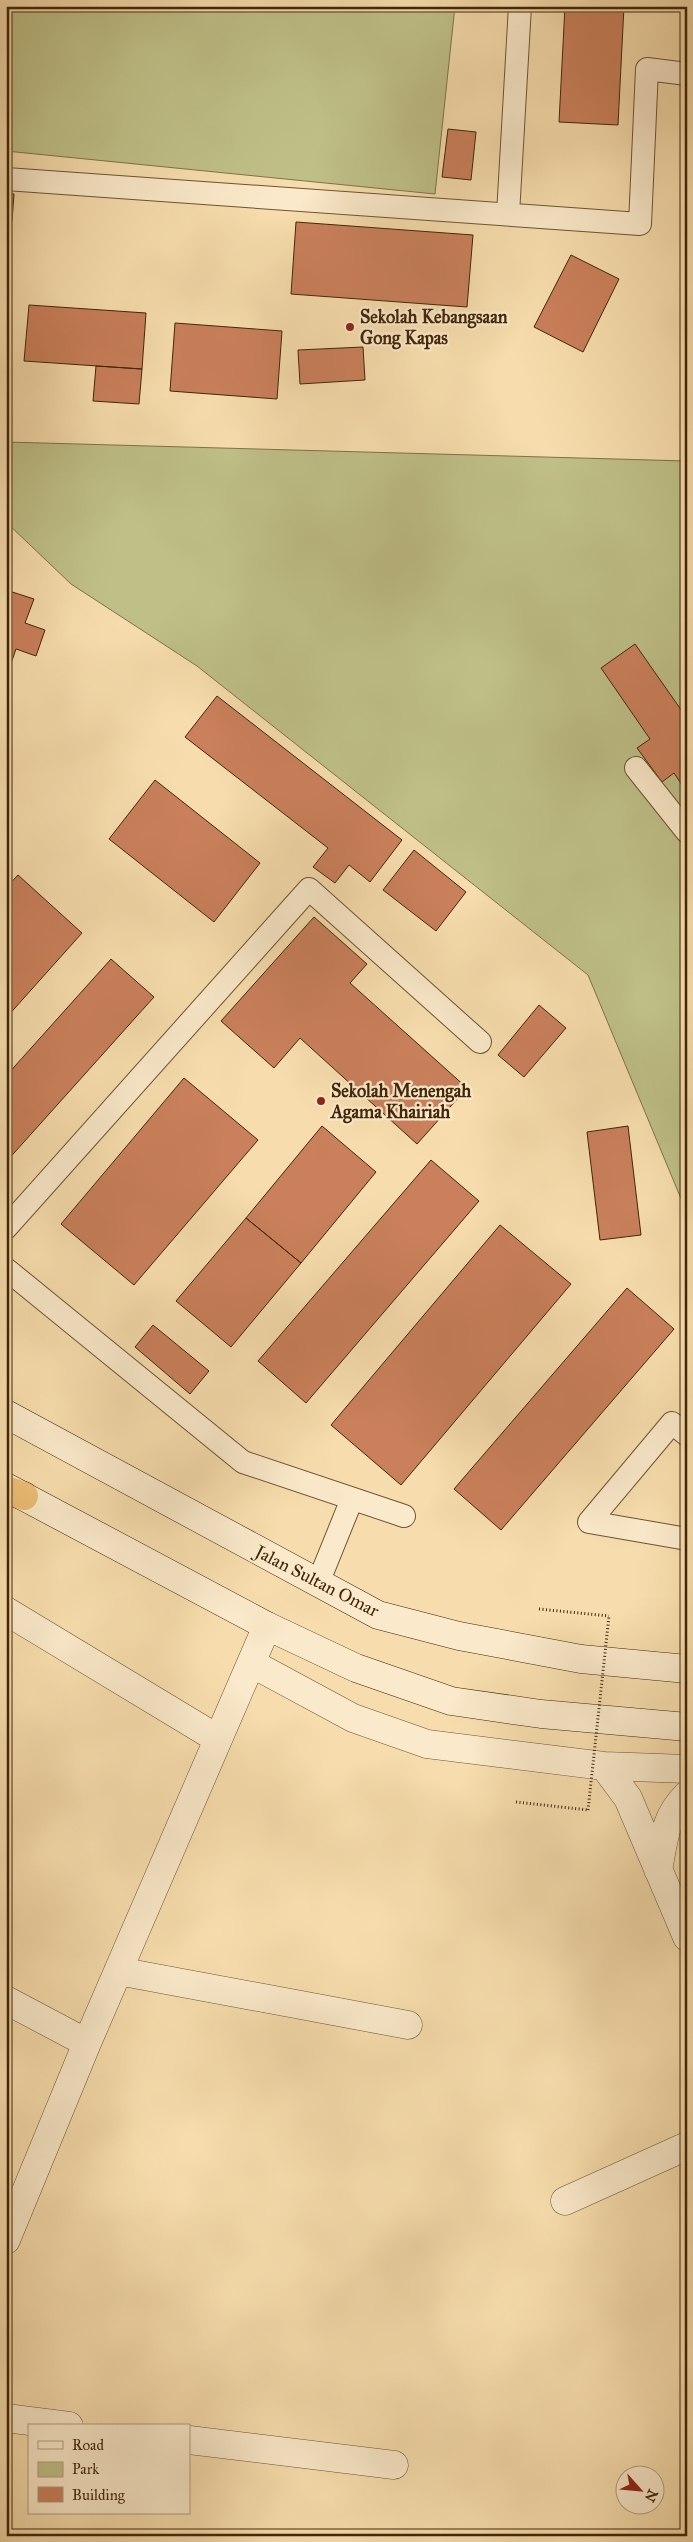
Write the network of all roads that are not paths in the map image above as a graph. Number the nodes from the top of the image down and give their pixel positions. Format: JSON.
{"nodes":[{"id":1,"x":520,"y":6,"type":"edge"},
{"id":2,"x":687,"y":74,"type":"edge"},
{"id":3,"x":6,"y":179,"type":"edge"},
{"id":4,"x":508,"y":214,"type":"junction"},
{"id":5,"x":636,"y":768,"type":"dead end"},
{"id":6,"x":687,"y":832,"type":"edge"},
{"id":7,"x":480,"y":1042,"type":"dead end"},
{"id":8,"x":6,"y":1228,"type":"edge"},
{"id":9,"x":6,"y":1269,"type":"edge"},
{"id":10,"x":6,"y":1414,"type":"edge"},
{"id":11,"x":687,"y":1435,"type":"edge"},
{"id":12,"x":12,"y":1491,"type":"edge"},
{"id":13,"x":352,"y":1499,"type":"junction"},
{"id":14,"x":404,"y":1516,"type":"dead end"},
{"id":15,"x":687,"y":1539,"type":"edge"},
{"id":16,"x":318,"y":1583,"type":"junction"},
{"id":17,"x":6,"y":1611,"type":"edge"},
{"id":18,"x":267,"y":1626,"type":"junction"},
{"id":19,"x":251,"y":1663,"type":"junction"},
{"id":20,"x":687,"y":1669,"type":"edge"},
{"id":21,"x":687,"y":1727,"type":"edge"},
{"id":22,"x":218,"y":1739,"type":"junction"},
{"id":23,"x":604,"y":1766,"type":"junction"},
{"id":24,"x":687,"y":1769,"type":"edge"},
{"id":25,"x":687,"y":1796,"type":"edge"},
{"id":26,"x":658,"y":1870,"type":"junction"},
{"id":27,"x":687,"y":1937,"type":"edge"},
{"id":28,"x":118,"y":1971,"type":"junction"},
{"id":29,"x":6,"y":2000,"type":"edge"},
{"id":30,"x":408,"y":2025,"type":"dead end"},
{"id":31,"x":87,"y":2044,"type":"junction"},
{"id":32,"x":687,"y":2146,"type":"edge"},
{"id":33,"x":565,"y":2201,"type":"dead end"},
{"id":34,"x":6,"y":2240,"type":"edge"},
{"id":35,"x":6,"y":2418,"type":"edge"},
{"id":36,"x":53,"y":2424,"type":"edge"},
{"id":37,"x":190,"y":2440,"type":"edge"},
{"id":38,"x":394,"y":2465,"type":"dead end"}],
"edges":[{"from":1,"to":4,"type":"lane"},
{"from":2,"to":4,"type":"lane"},
{"from":3,"to":4,"type":"lane"},
{"from":5,"to":6,"type":"lane"},
{"from":7,"to":8,"type":"lane"},
{"from":9,"to":13,"type":"lane"},
{"from":10,"to":16,"type":"street","name":"Jalan Sultan Omar"},
{"from":11,"to":15,"type":"lane"},
{"from":12,"to":18,"type":"street"},
{"from":13,"to":14,"type":"lane"},
{"from":13,"to":16,"type":"lane"},
{"from":16,"to":20,"type":"street","name":"Jalan Sultan Omar"},
{"from":17,"to":22,"type":"street"},
{"from":18,"to":19,"type":"street"},
{"from":18,"to":21,"type":"street"},
{"from":19,"to":22,"type":"street"},
{"from":19,"to":23,"type":"street"},
{"from":22,"to":28,"type":"street"},
{"from":23,"to":24,"type":"street"},
{"from":23,"to":26,"type":"street"},
{"from":25,"to":26,"type":"street"},
{"from":26,"to":27,"type":"street"},
{"from":28,"to":30,"type":"street"},
{"from":28,"to":31,"type":"street"},
{"from":29,"to":31,"type":"street"},
{"from":31,"to":34,"type":"street"},
{"from":32,"to":33,"type":"street"},
{"from":35,"to":36,"type":"street"},
{"from":37,"to":38,"type":"street"}]}
